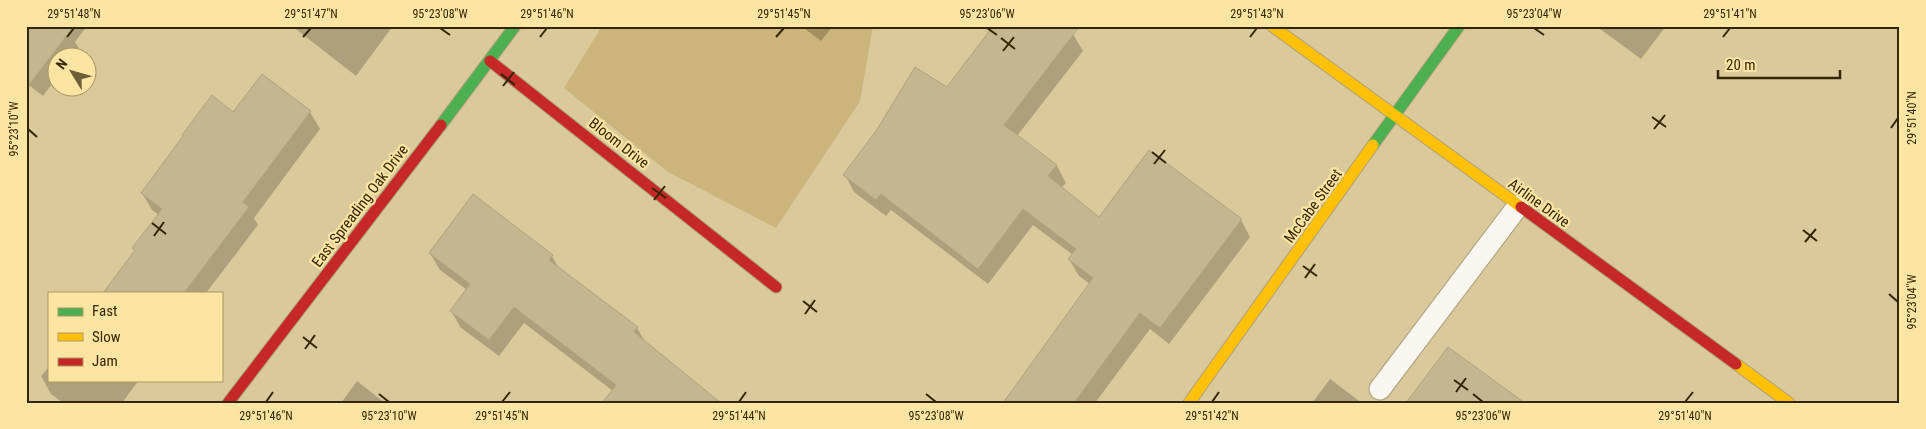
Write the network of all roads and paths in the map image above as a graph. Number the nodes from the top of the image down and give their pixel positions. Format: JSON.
{"nodes":[{"id":1,"x":515,"y":26,"type":"edge"},
{"id":2,"x":1272,"y":26,"type":"edge"},
{"id":3,"x":1459,"y":26,"type":"edge"},
{"id":4,"x":490,"y":61,"type":"junction"},
{"id":5,"x":1396,"y":116,"type":"junction"},
{"id":6,"x":1518,"y":206,"type":"junction"},
{"id":7,"x":776,"y":287,"type":"dead end"},
{"id":8,"x":1380,"y":389,"type":"dead end"},
{"id":9,"x":228,"y":403,"type":"edge"},
{"id":10,"x":1189,"y":403,"type":"edge"},
{"id":11,"x":1789,"y":403,"type":"edge"}],
"edges":[{"from":1,"to":4,"type":"street","name":"East Spreading Oak Drive"},
{"from":2,"to":5,"type":"street","name":"Airline Drive"},
{"from":3,"to":5,"type":"street","name":"McCabe Street"},
{"from":4,"to":7,"type":"street","name":"Bloom Drive"},
{"from":4,"to":9,"type":"street","name":"East Spreading Oak Drive"},
{"from":5,"to":6,"type":"street","name":"Airline Drive"},
{"from":5,"to":10,"type":"street","name":"McCabe Street"},
{"from":6,"to":8,"type":"lane"},
{"from":6,"to":11,"type":"street","name":"Airline Drive"}]}
